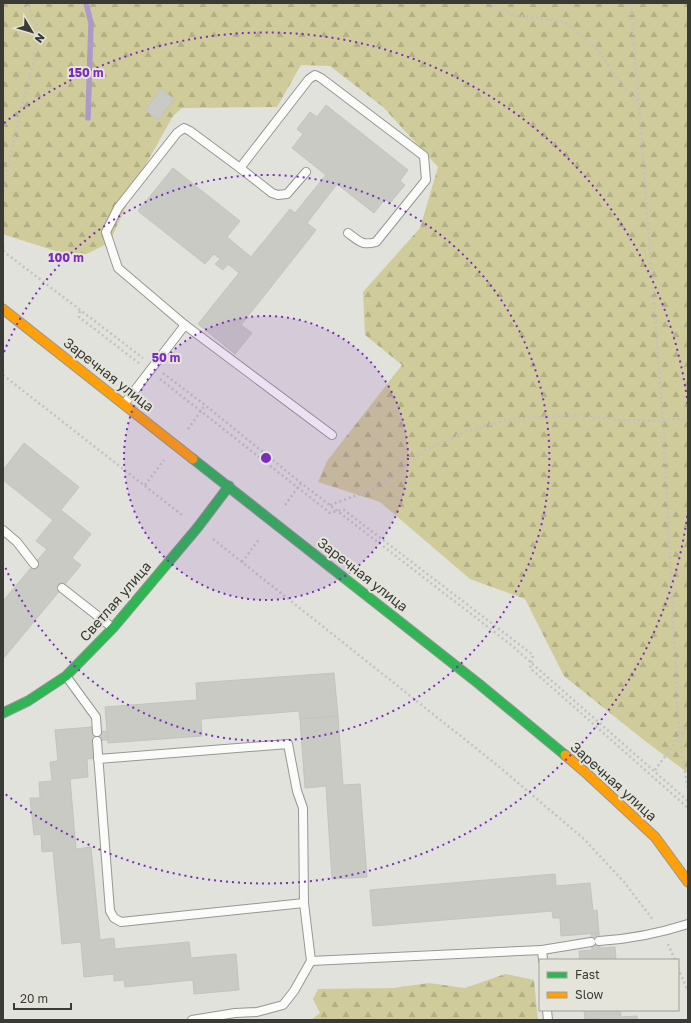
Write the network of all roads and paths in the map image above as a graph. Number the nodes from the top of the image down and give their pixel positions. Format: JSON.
{"nodes":[{"id":1,"x":26,"y":3,"type":"edge"},
{"id":2,"x":489,"y":3,"type":"edge"},
{"id":3,"x":631,"y":3,"type":"edge"},
{"id":4,"x":639,"y":103,"type":"junction"},
{"id":5,"x":240,"y":168,"type":"junction"},
{"id":6,"x":306,"y":172,"type":"dead end"},
{"id":7,"x":3,"y":186,"type":"edge"},
{"id":8,"x":348,"y":233,"type":"dead end"},
{"id":9,"x":3,"y":245,"type":"edge"},
{"id":10,"x":4,"y":251,"type":"edge"},
{"id":11,"x":3,"y":309,"type":"edge"},
{"id":12,"x":80,"y":310,"type":"junction"},
{"id":13,"x":185,"y":325,"type":"junction"},
{"id":14,"x":151,"y":368,"type":"junction"},
{"id":15,"x":3,"y":376,"type":"edge"},
{"id":16,"x":124,"y":404,"type":"junction"},
{"id":17,"x":688,"y":418,"type":"edge"},
{"id":18,"x":663,"y":420,"type":"junction"},
{"id":19,"x":332,"y":435,"type":"dead end"},
{"id":20,"x":229,"y":486,"type":"junction"},
{"id":21,"x":330,"y":505,"type":"junction"},
{"id":22,"x":337,"y":511,"type":"junction"},
{"id":23,"x":198,"y":527,"type":"junction"},
{"id":24,"x":3,"y":530,"type":"edge"},
{"id":25,"x":34,"y":564,"type":"dead end"},
{"id":26,"x":62,"y":588,"type":"dead end"},
{"id":27,"x":113,"y":628,"type":"junction"},
{"id":28,"x":532,"y":662,"type":"junction"},
{"id":29,"x":66,"y":676,"type":"junction"},
{"id":30,"x":3,"y":713,"type":"edge"},
{"id":31,"x":688,"y":725,"type":"edge"},
{"id":32,"x":97,"y":732,"type":"dead end"},
{"id":33,"x":679,"y":737,"type":"junction"},
{"id":34,"x":97,"y":741,"type":"dead end"},
{"id":35,"x":98,"y":759,"type":"junction"},
{"id":36,"x":655,"y":770,"type":"junction"},
{"id":37,"x":688,"y":789,"type":"edge"},
{"id":38,"x":688,"y":801,"type":"edge"},
{"id":39,"x":688,"y":808,"type":"edge"},
{"id":40,"x":688,"y":882,"type":"edge"},
{"id":41,"x":304,"y":903,"type":"junction"},
{"id":42,"x":688,"y":924,"type":"edge"},
{"id":43,"x":663,"y":932,"type":"junction"},
{"id":44,"x":542,"y":950,"type":"junction"},
{"id":45,"x":543,"y":959,"type":"edge"},
{"id":46,"x":675,"y":959,"type":"edge"},
{"id":47,"x":311,"y":961,"type":"junction"},
{"id":48,"x":679,"y":970,"type":"edge"},
{"id":49,"x":688,"y":991,"type":"edge"},
{"id":50,"x":192,"y":1020,"type":"edge"}],
"edges":[{"from":1,"to":7,"type":"path"},
{"from":2,"to":4,"type":"path"},
{"from":3,"to":4,"type":"path"},
{"from":4,"to":18,"type":"path"},
{"from":5,"to":6,"type":"lane"},
{"from":5,"to":8,"type":"lane"},
{"from":5,"to":13,"type":"lane"},
{"from":9,"to":10,"type":"path"},
{"from":10,"to":12,"type":"path"},
{"from":11,"to":16,"type":"street","name":"Заречная улица"},
{"from":12,"to":14,"type":"path"},
{"from":12,"to":14,"type":"path"},
{"from":13,"to":14,"type":"lane"},
{"from":13,"to":19,"type":"lane"},
{"from":14,"to":16,"type":"lane"},
{"from":14,"to":21,"type":"path"},
{"from":14,"to":22,"type":"path"},
{"from":15,"to":23,"type":"path"},
{"from":16,"to":20,"type":"street","name":"Заречная улица"},
{"from":17,"to":18,"type":"path"},
{"from":18,"to":21,"type":"path"},
{"from":18,"to":33,"type":"path"},
{"from":20,"to":23,"type":"street","name":"Светлая улица"},
{"from":20,"to":40,"type":"street","name":"Заречная улица"},
{"from":21,"to":22,"type":"path"},
{"from":22,"to":28,"type":"path"},
{"from":22,"to":28,"type":"path"},
{"from":23,"to":27,"type":"street","name":"Светлая улица"},
{"from":23,"to":43,"type":"path"},
{"from":24,"to":25,"type":"lane"},
{"from":26,"to":27,"type":"lane"},
{"from":27,"to":29,"type":"street","name":"Светлая улица"},
{"from":28,"to":36,"type":"path"},
{"from":28,"to":39,"type":"path"},
{"from":29,"to":30,"type":"street","name":"Светлая улица"},
{"from":29,"to":32,"type":"lane"},
{"from":31,"to":33,"type":"path"},
{"from":33,"to":36,"type":"path"},
{"from":33,"to":37,"type":"path"},
{"from":34,"to":35,"type":"lane"},
{"from":35,"to":41,"type":"lane"},
{"from":35,"to":41,"type":"lane"},
{"from":36,"to":38,"type":"path"},
{"from":41,"to":47,"type":"lane"},
{"from":42,"to":43,"type":"lane"},
{"from":43,"to":44,"type":"lane"},
{"from":43,"to":46,"type":"path"},
{"from":44,"to":45,"type":"lane"},
{"from":44,"to":47,"type":"lane"},
{"from":47,"to":50,"type":"lane"},
{"from":48,"to":49,"type":"path"}]}
